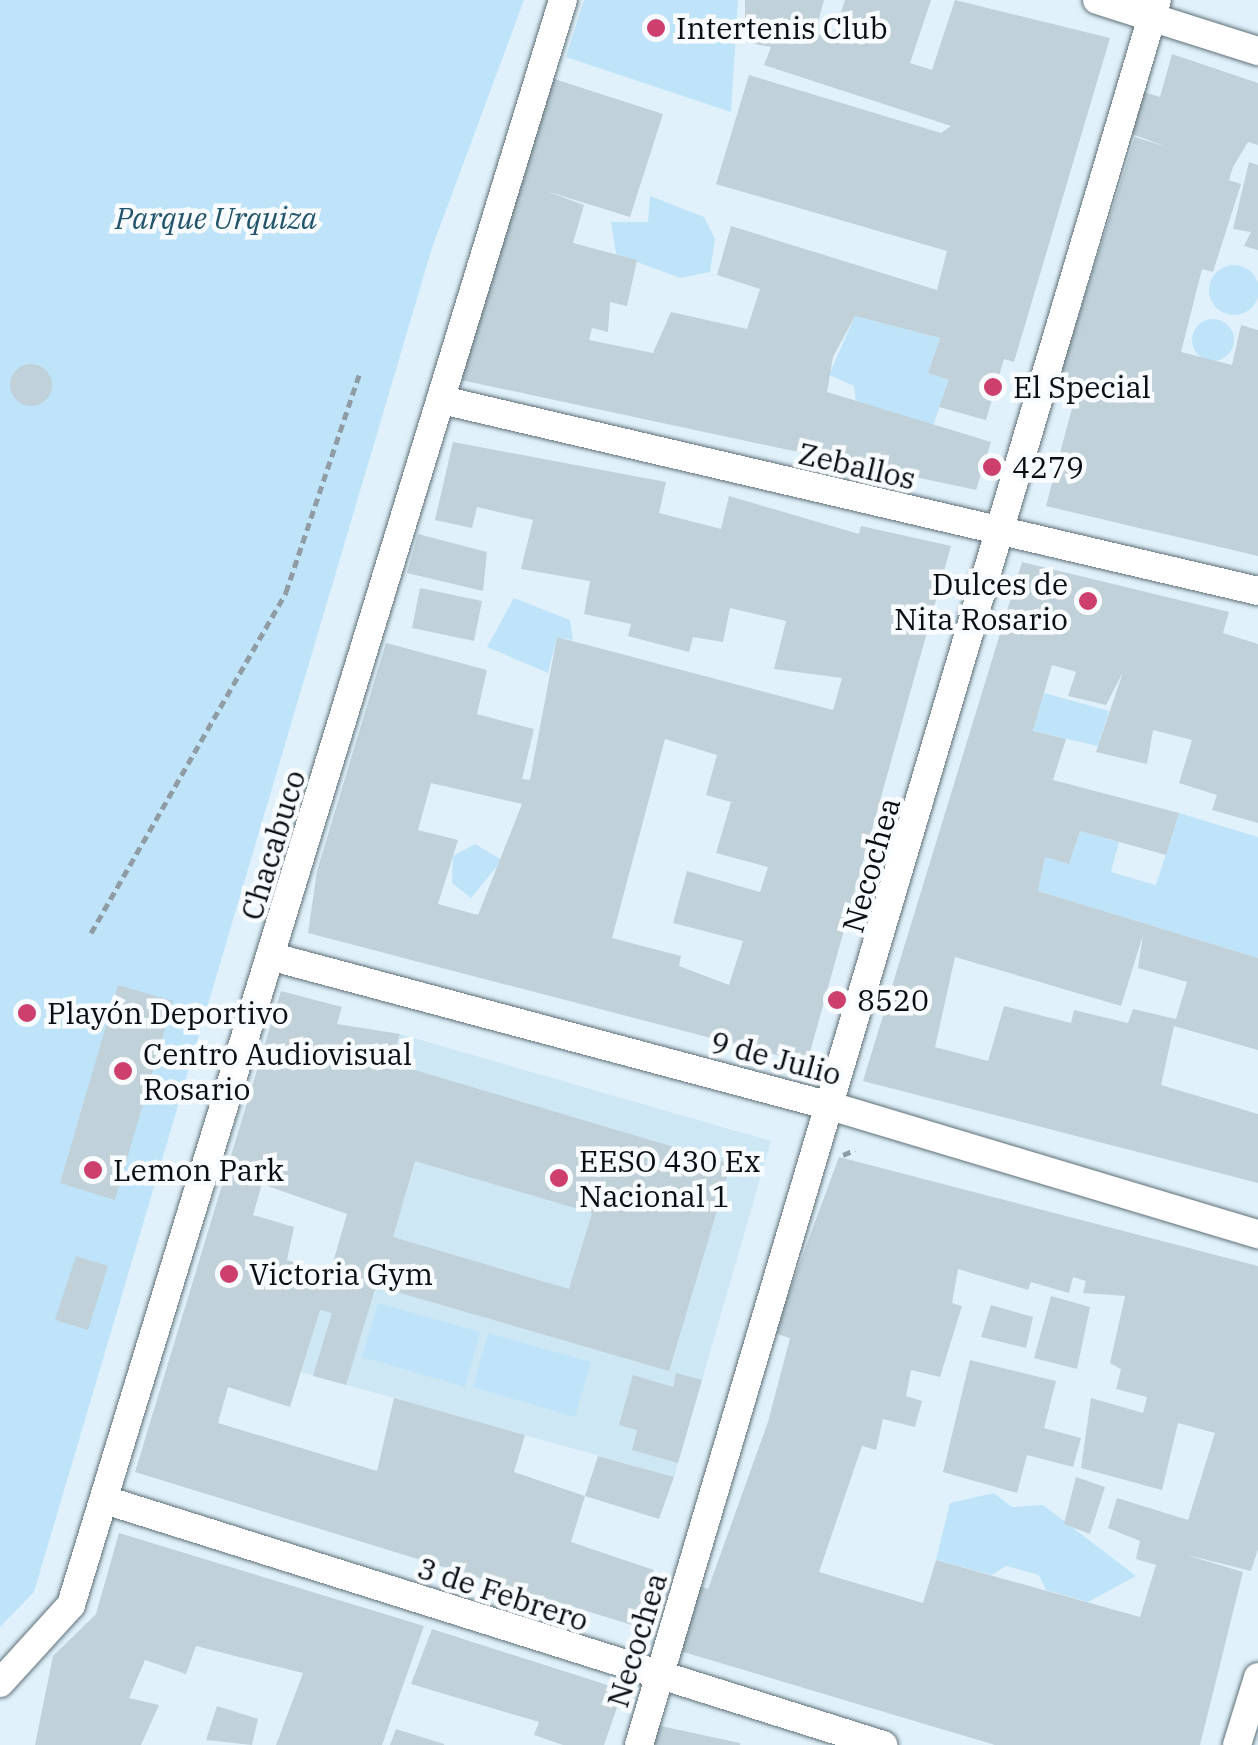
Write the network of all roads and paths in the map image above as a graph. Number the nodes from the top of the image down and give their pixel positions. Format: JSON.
{"nodes":[{"id":1,"x":562,"y":0,"type":"edge"},
{"id":2,"x":1096,"y":0,"type":"edge"},
{"id":3,"x":1155,"y":9,"type":"edge"},
{"id":4,"x":1258,"y":52,"type":"edge"},
{"id":5,"x":359,"y":375,"type":"dead end"},
{"id":6,"x":442,"y":400,"type":"junction"},
{"id":7,"x":1001,"y":534,"type":"junction"},
{"id":8,"x":1258,"y":592,"type":"edge"},
{"id":9,"x":90,"y":933,"type":"dead end"},
{"id":10,"x":273,"y":957,"type":"junction"},
{"id":11,"x":834,"y":1107,"type":"junction"},
{"id":12,"x":1258,"y":1234,"type":"edge"},
{"id":13,"x":105,"y":1500,"type":"junction"},
{"id":14,"x":1258,"y":1677,"type":"edge"},
{"id":15,"x":660,"y":1678,"type":"junction"},
{"id":16,"x":0,"y":1683,"type":"edge"},
{"id":17,"x":638,"y":1745,"type":"edge"},
{"id":18,"x":883,"y":1745,"type":"edge"},
{"id":19,"x":1238,"y":1745,"type":"edge"}],
"edges":[{"from":1,"to":6,"type":"street","name":"Chacabuco"},
{"from":2,"to":3,"type":"street"},
{"from":3,"to":4,"type":"street"},
{"from":3,"to":7,"type":"street","name":"Necochea"},
{"from":5,"to":9,"type":"path"},
{"from":6,"to":7,"type":"street","name":"Zeballos"},
{"from":6,"to":10,"type":"street","name":"Chacabuco"},
{"from":7,"to":8,"type":"street","name":"Zeballos"},
{"from":7,"to":11,"type":"street","name":"Necochea"},
{"from":10,"to":11,"type":"street","name":"9 de Julio"},
{"from":10,"to":13,"type":"street","name":"Chacabuco"},
{"from":11,"to":12,"type":"street","name":"9 de Julio"},
{"from":11,"to":15,"type":"street","name":"Necochea"},
{"from":13,"to":15,"type":"street","name":"3 de Febrero"},
{"from":13,"to":16,"type":"street","name":"Chacabuco"},
{"from":14,"to":19,"type":"street"},
{"from":15,"to":17,"type":"street","name":"Necochea"},
{"from":15,"to":18,"type":"street","name":"3 de Febrero"}]}
